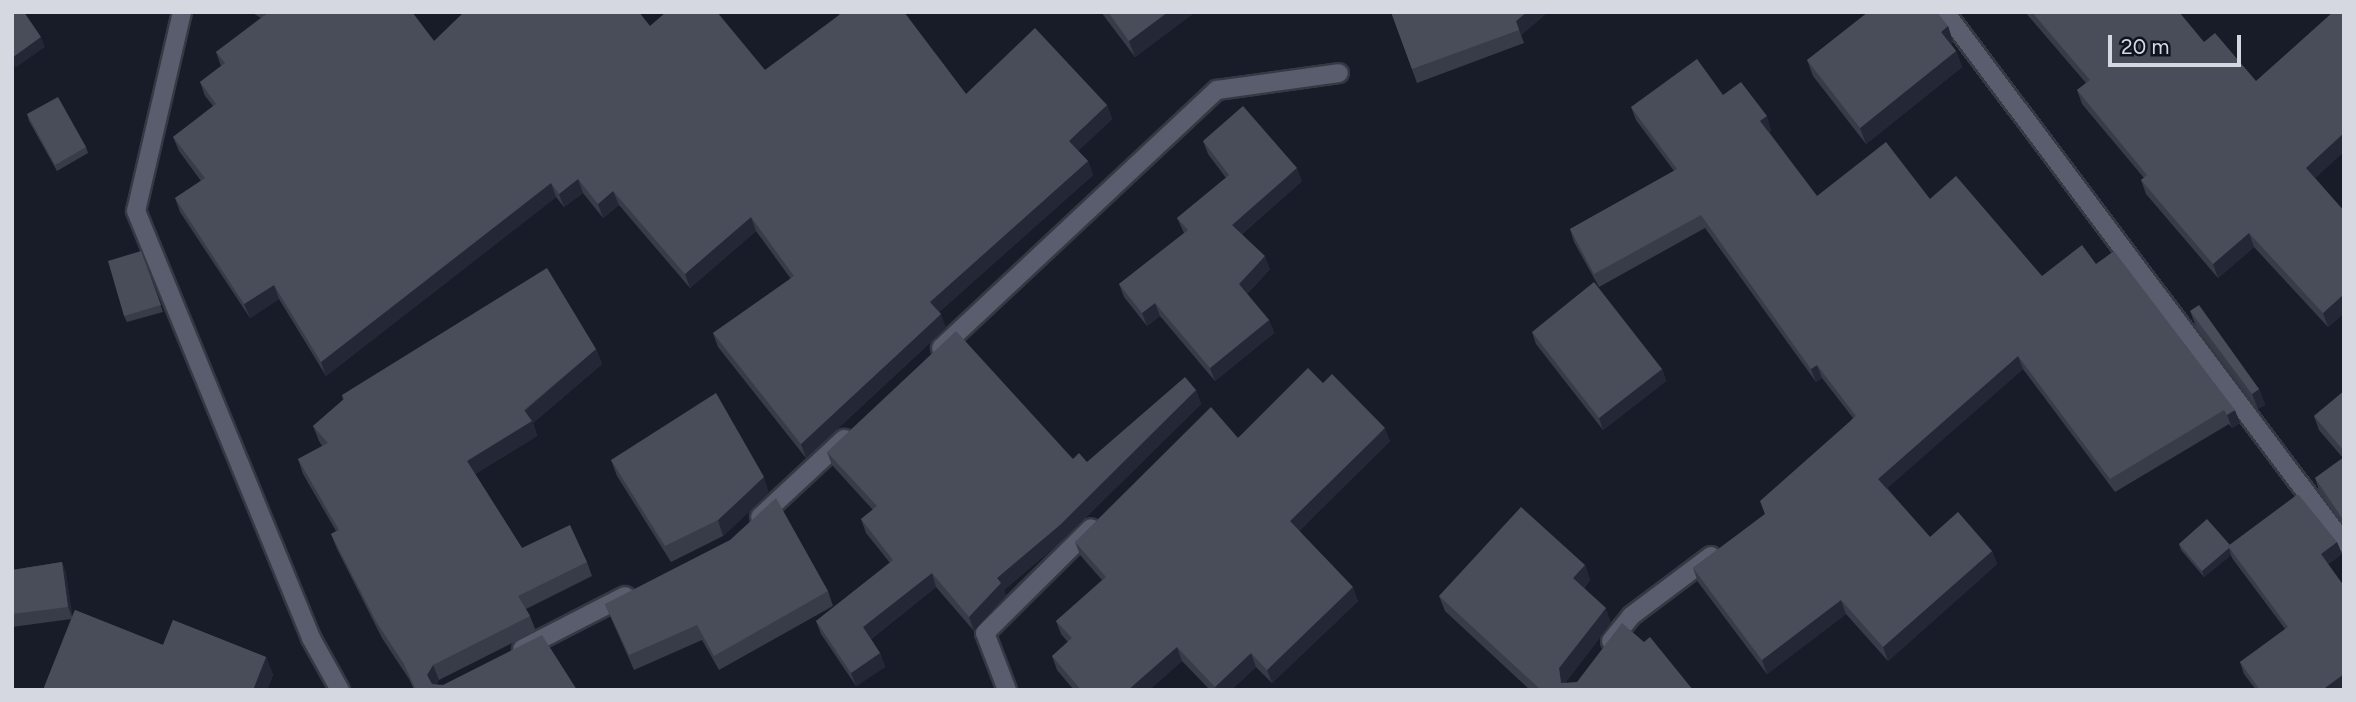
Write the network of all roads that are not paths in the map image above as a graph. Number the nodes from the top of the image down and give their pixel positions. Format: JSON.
{"nodes":[{"id":1,"x":182,"y":12,"type":"edge"},
{"id":2,"x":1945,"y":12,"type":"edge"},
{"id":3,"x":1339,"y":73,"type":"dead end"},
{"id":4,"x":923,"y":365,"type":"edge"},
{"id":5,"x":862,"y":422,"type":"edge"},
{"id":6,"x":1103,"y":516,"type":"edge"},
{"id":7,"x":750,"y":526,"type":"edge"},
{"id":8,"x":2344,"y":542,"type":"edge"},
{"id":9,"x":1725,"y":546,"type":"edge"},
{"id":10,"x":648,"y":585,"type":"edge"},
{"id":11,"x":505,"y":658,"type":"edge"},
{"id":12,"x":1598,"y":658,"type":"edge"},
{"id":13,"x":340,"y":690,"type":"edge"},
{"id":14,"x":1007,"y":690,"type":"edge"}],
"edges":[{"from":1,"to":13,"type":"street"},
{"from":2,"to":8,"type":"street"},
{"from":3,"to":4,"type":"street"},
{"from":5,"to":7,"type":"street"},
{"from":6,"to":14,"type":"street"},
{"from":9,"to":12,"type":"street"},
{"from":10,"to":11,"type":"street"}]}
